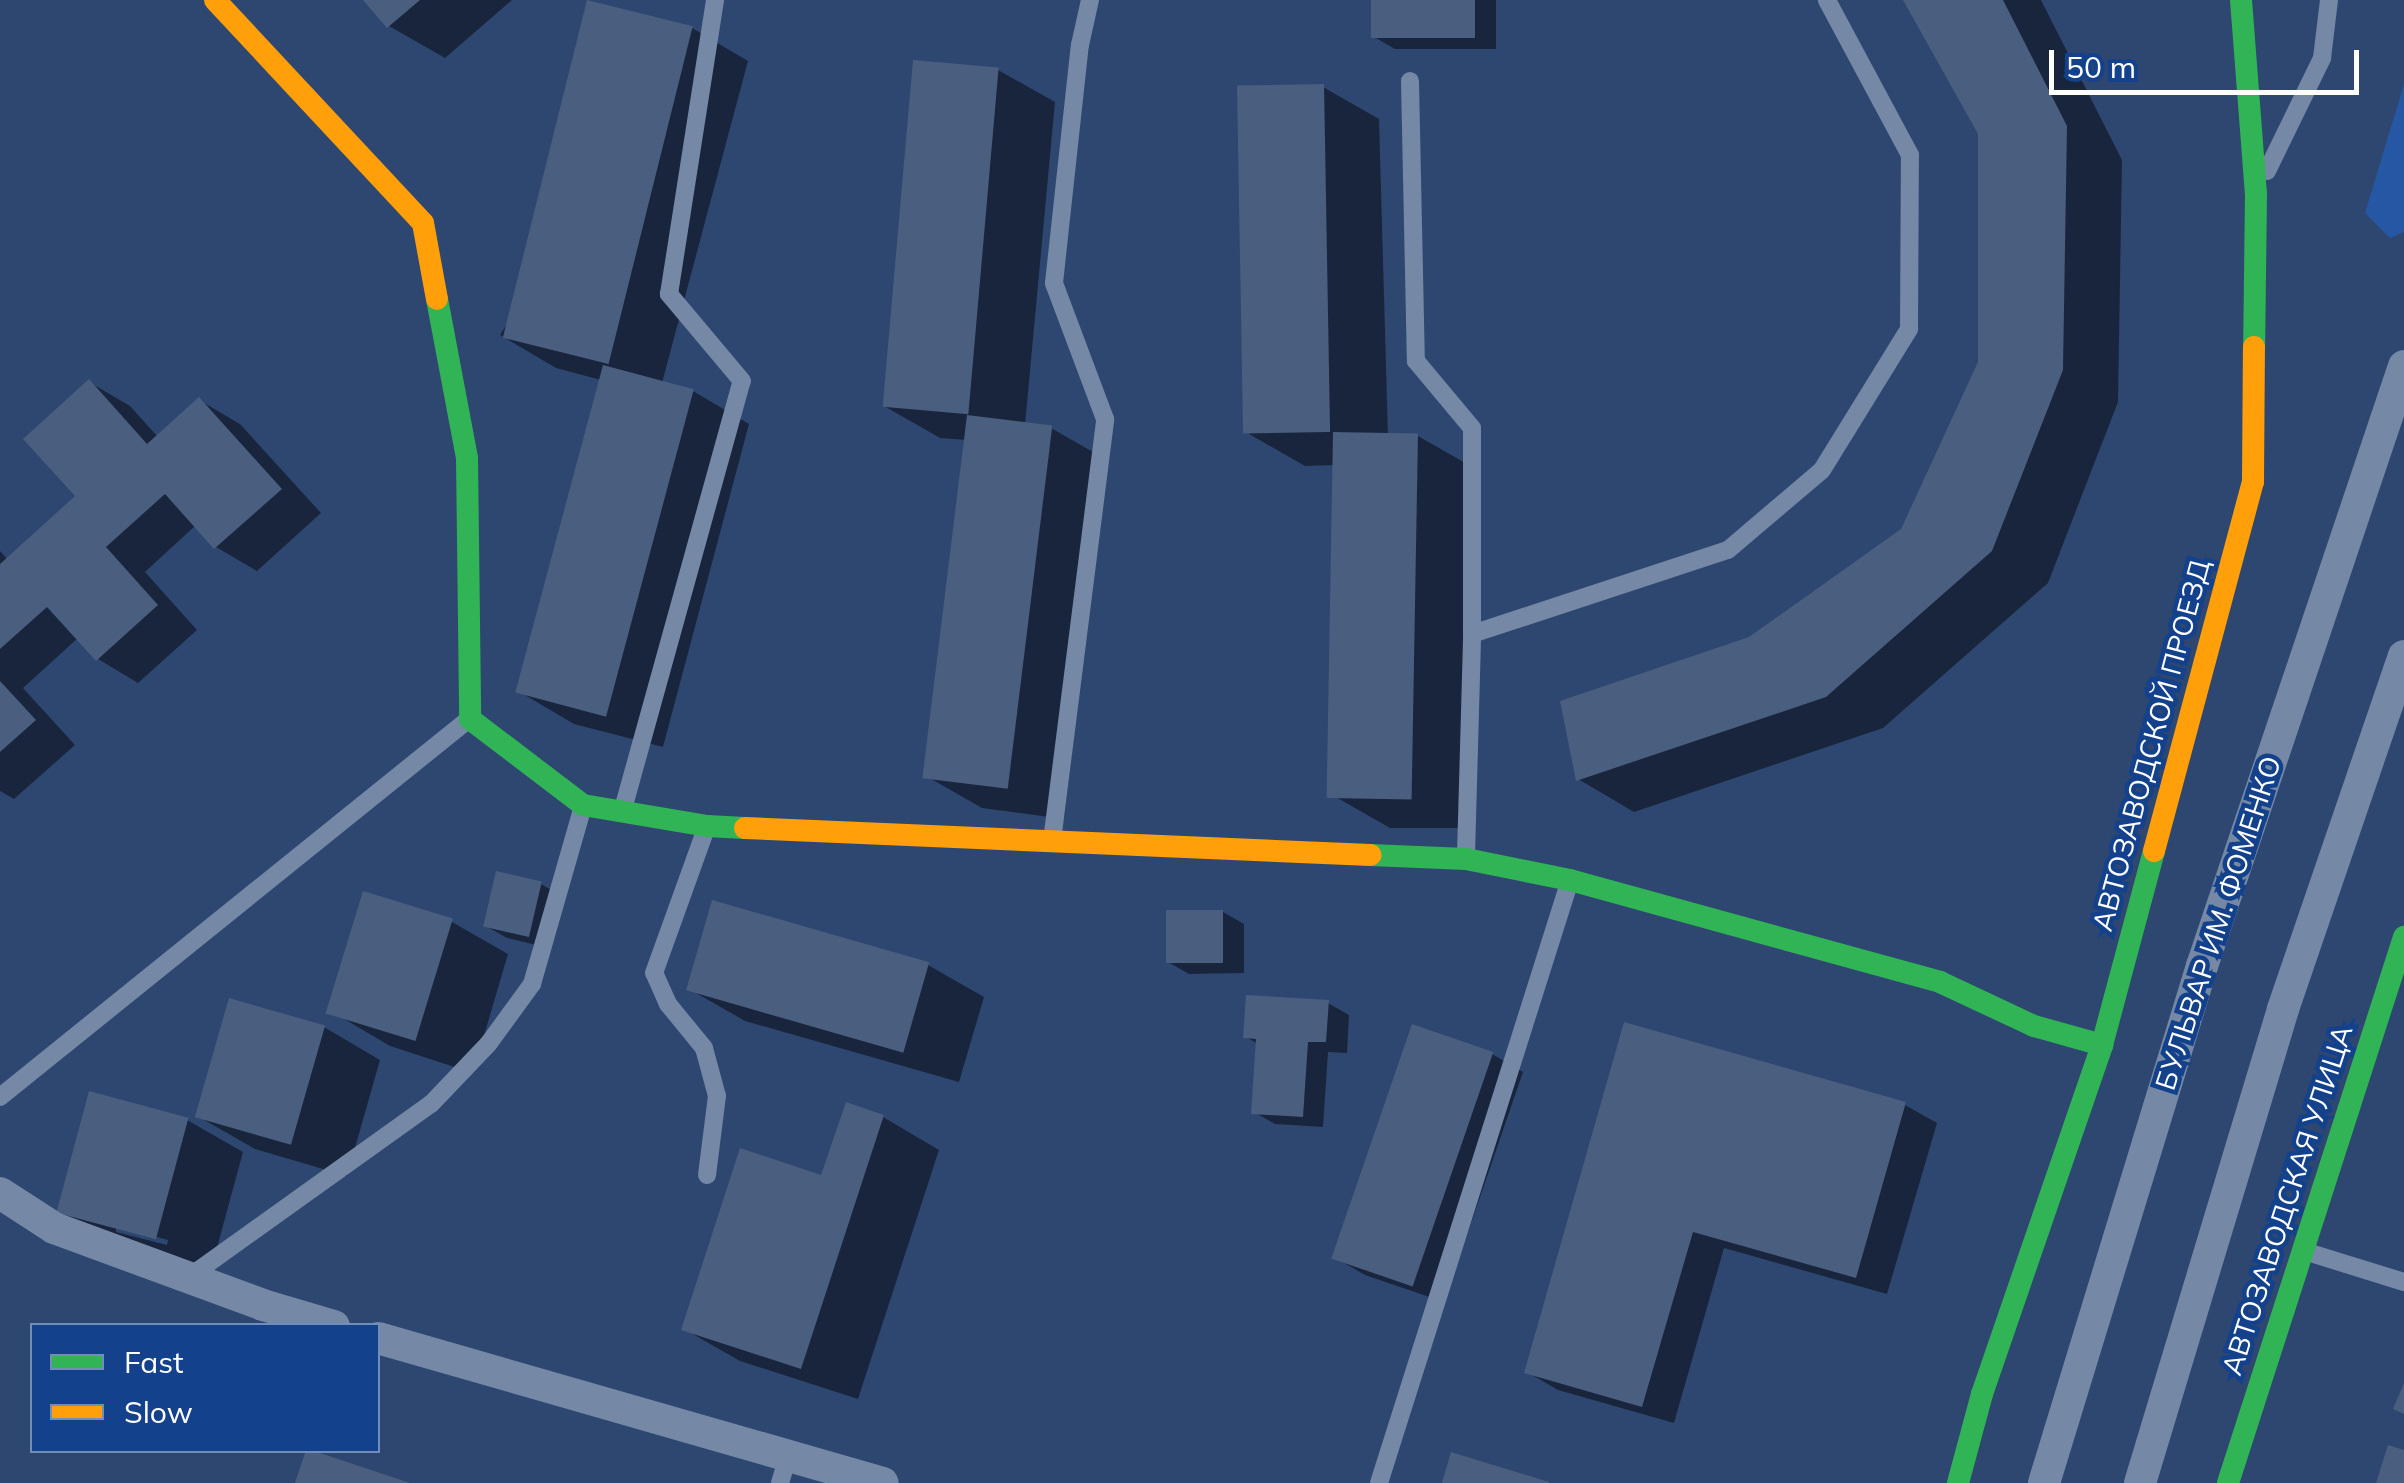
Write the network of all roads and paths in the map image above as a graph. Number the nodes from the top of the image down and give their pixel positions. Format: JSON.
{"nodes":[{"id":1,"x":215,"y":0,"type":"edge"},
{"id":2,"x":714,"y":0,"type":"edge"},
{"id":3,"x":1090,"y":0,"type":"edge"},
{"id":4,"x":1827,"y":0,"type":"edge"},
{"id":5,"x":2241,"y":0,"type":"edge"},
{"id":6,"x":2330,"y":0,"type":"edge"},
{"id":7,"x":1410,"y":80,"type":"dead end"},
{"id":8,"x":2256,"y":194,"type":"junction"},
{"id":9,"x":2404,"y":366,"type":"edge"},
{"id":10,"x":1472,"y":634,"type":"junction"},
{"id":11,"x":2404,"y":656,"type":"edge"},
{"id":12,"x":470,"y":719,"type":"junction"},
{"id":13,"x":583,"y":805,"type":"junction"},
{"id":14,"x":622,"y":814,"type":"junction"},
{"id":15,"x":707,"y":826,"type":"junction"},
{"id":16,"x":1052,"y":842,"type":"junction"},
{"id":17,"x":1466,"y":859,"type":"junction"},
{"id":18,"x":1570,"y":880,"type":"junction"},
{"id":19,"x":2404,"y":937,"type":"edge"},
{"id":20,"x":2102,"y":1045,"type":"junction"},
{"id":21,"x":0,"y":1098,"type":"edge"},
{"id":22,"x":706,"y":1175,"type":"dead end"},
{"id":23,"x":0,"y":1193,"type":"edge"},
{"id":24,"x":2301,"y":1250,"type":"junction"},
{"id":25,"x":189,"y":1278,"type":"junction"},
{"id":26,"x":2404,"y":1282,"type":"edge"},
{"id":27,"x":325,"y":1323,"type":"edge"},
{"id":28,"x":380,"y":1339,"type":"edge"},
{"id":29,"x":784,"y":1469,"type":"edge"},
{"id":30,"x":883,"y":1483,"type":"edge"},
{"id":31,"x":1379,"y":1483,"type":"edge"},
{"id":32,"x":1958,"y":1483,"type":"edge"},
{"id":33,"x":2044,"y":1483,"type":"edge"},
{"id":34,"x":2140,"y":1483,"type":"edge"},
{"id":35,"x":2228,"y":1483,"type":"edge"}],
"edges":[{"from":1,"to":12,"type":"street"},
{"from":2,"to":14,"type":"lane"},
{"from":3,"to":16,"type":"lane"},
{"from":4,"to":10,"type":"lane"},
{"from":5,"to":8,"type":"street","name":"АВТОЗАВОДСКОЙ ПРОЕЗД"},
{"from":6,"to":8,"type":"lane"},
{"from":7,"to":10,"type":"lane"},
{"from":8,"to":20,"type":"street","name":"АВТОЗАВОДСКОЙ ПРОЕЗД"},
{"from":9,"to":33,"type":"street","name":"БУЛЬВАР ИМ. ФОМЕНКО"},
{"from":10,"to":17,"type":"lane"},
{"from":11,"to":34,"type":"street"},
{"from":12,"to":13,"type":"street"},
{"from":12,"to":21,"type":"lane"},
{"from":13,"to":14,"type":"street"},
{"from":13,"to":25,"type":"lane"},
{"from":14,"to":15,"type":"street"},
{"from":15,"to":16,"type":"street"},
{"from":15,"to":22,"type":"lane"},
{"from":16,"to":17,"type":"street"},
{"from":17,"to":18,"type":"street"},
{"from":18,"to":20,"type":"street"},
{"from":18,"to":31,"type":"lane"},
{"from":19,"to":24,"type":"street","name":"АВТОЗАВОДСКАЯ УЛИЦА"},
{"from":20,"to":32,"type":"street","name":"АВТОЗАВОДСКОЙ ПРОЕЗД"},
{"from":23,"to":25,"type":"street"},
{"from":24,"to":26,"type":"lane"},
{"from":24,"to":35,"type":"street","name":"АВТОЗАВОДСКАЯ УЛИЦА"},
{"from":25,"to":27,"type":"street"},
{"from":28,"to":29,"type":"street"},
{"from":29,"to":30,"type":"street"}]}
